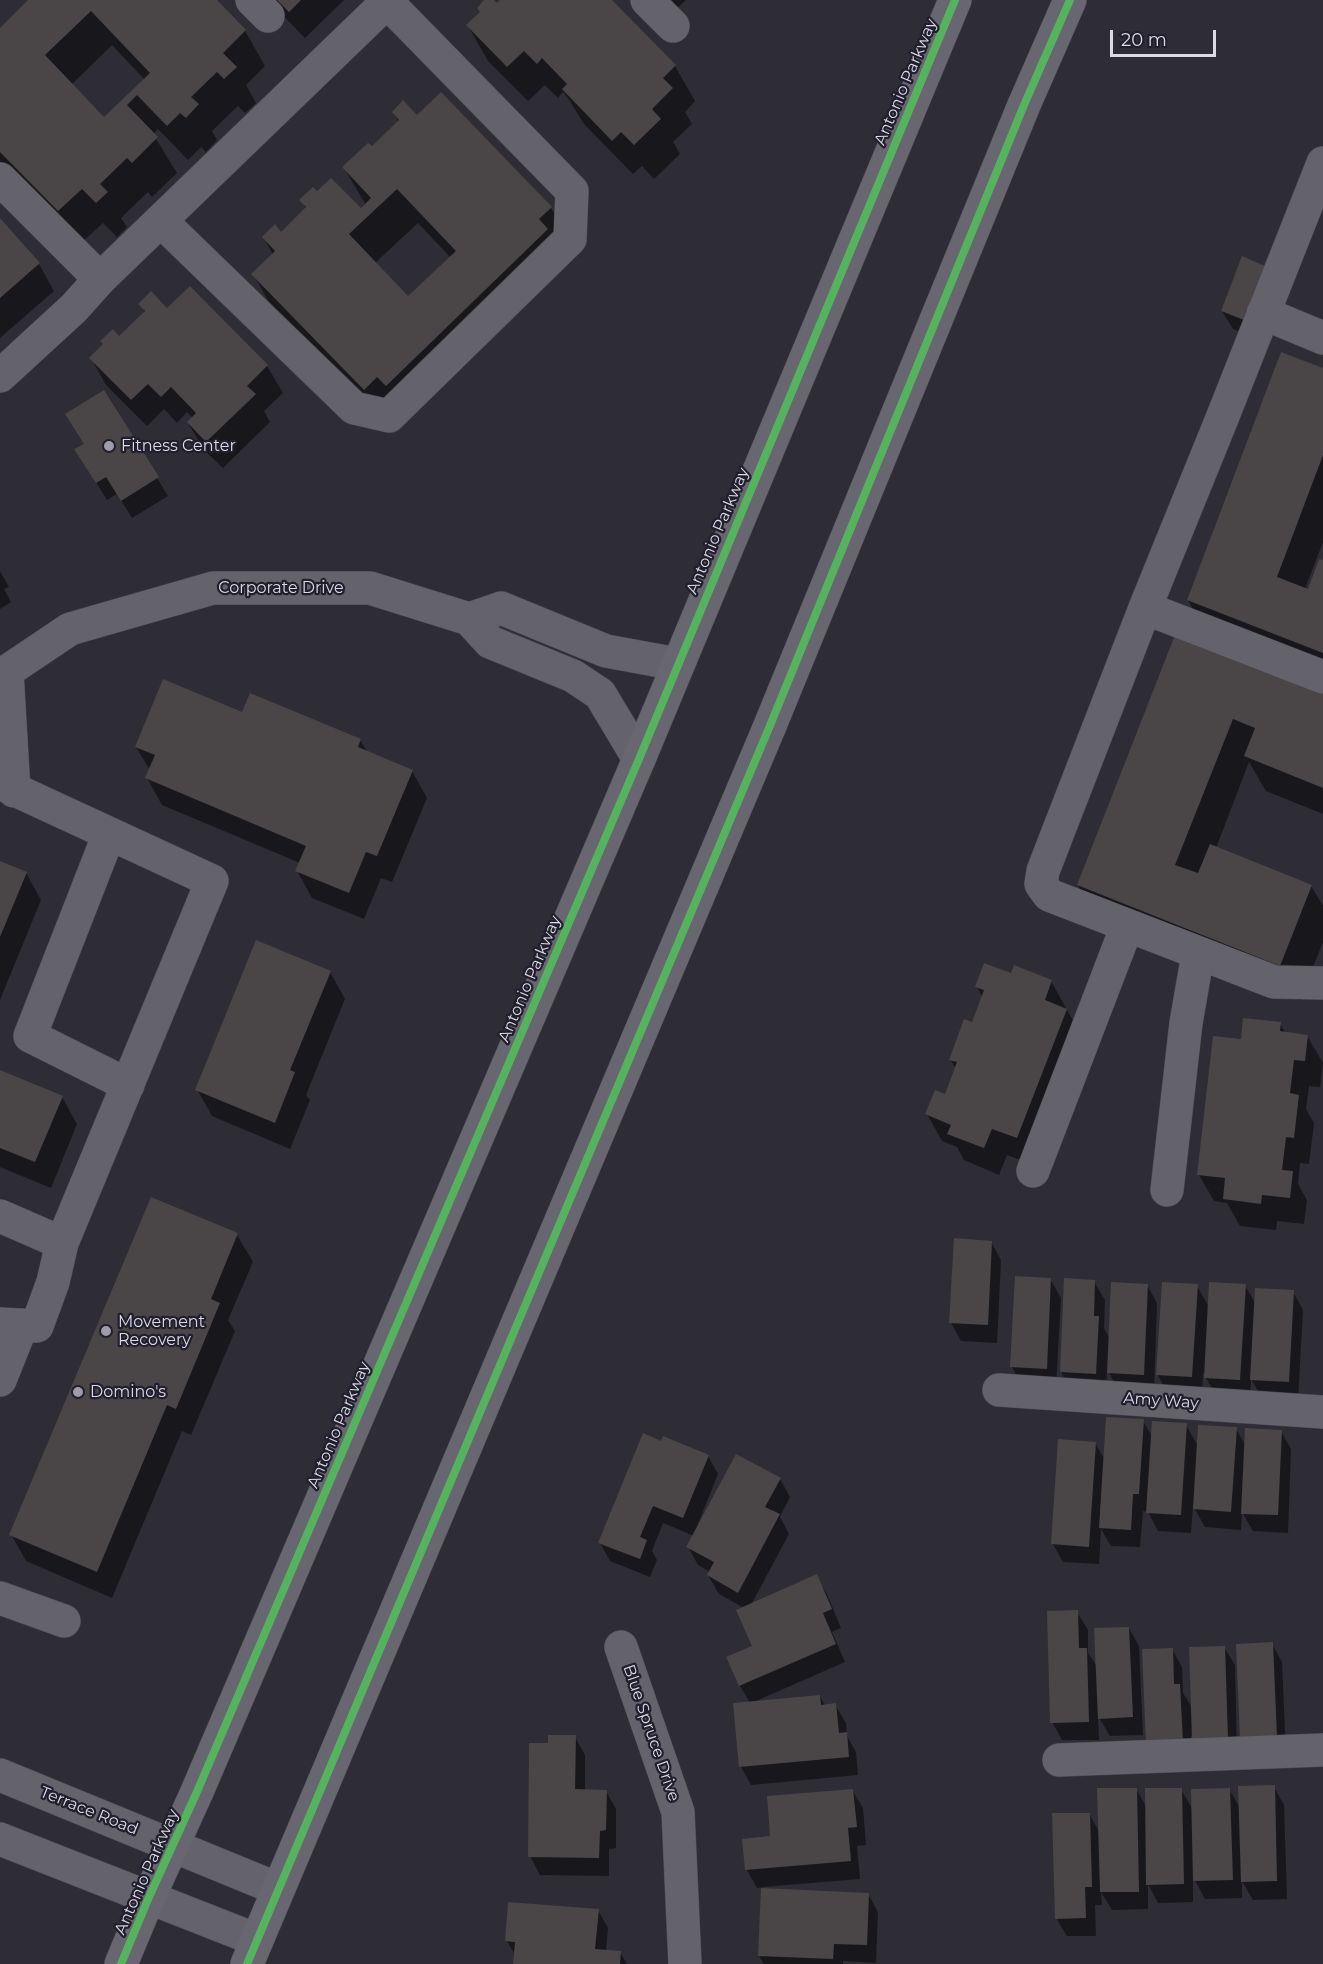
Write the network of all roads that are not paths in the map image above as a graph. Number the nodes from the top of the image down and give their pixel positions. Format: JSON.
{"nodes":[{"id":1,"x":647,"y":0,"type":"edge"},
{"id":2,"x":955,"y":0,"type":"edge"},
{"id":3,"x":1070,"y":0,"type":"edge"},
{"id":4,"x":388,"y":1,"type":"edge"},
{"id":5,"x":673,"y":26,"type":"dead end"},
{"id":6,"x":1323,"y":162,"type":"edge"},
{"id":7,"x":0,"y":179,"type":"edge"},
{"id":8,"x":161,"y":221,"type":"junction"},
{"id":9,"x":1311,"y":231,"type":"edge"},
{"id":10,"x":100,"y":279,"type":"junction"},
{"id":11,"x":1263,"y":313,"type":"junction"},
{"id":12,"x":1323,"y":338,"type":"edge"},
{"id":13,"x":0,"y":376,"type":"edge"},
{"id":14,"x":1145,"y":608,"type":"junction"},
{"id":15,"x":469,"y":619,"type":"junction"},
{"id":16,"x":677,"y":664,"type":"junction"},
{"id":17,"x":4,"y":673,"type":"edge"},
{"id":18,"x":1323,"y":676,"type":"edge"},
{"id":19,"x":639,"y":759,"type":"junction"},
{"id":20,"x":7,"y":787,"type":"edge"},
{"id":21,"x":109,"y":834,"type":"junction"},
{"id":22,"x":1126,"y":926,"type":"junction"},
{"id":23,"x":1198,"y":954,"type":"junction"},
{"id":24,"x":1323,"y":982,"type":"edge"},
{"id":25,"x":128,"y":1085,"type":"junction"},
{"id":26,"x":1033,"y":1171,"type":"dead end"},
{"id":27,"x":1167,"y":1190,"type":"dead end"},
{"id":28,"x":0,"y":1216,"type":"edge"},
{"id":29,"x":62,"y":1243,"type":"junction"},
{"id":30,"x":11,"y":1325,"type":"edge"},
{"id":31,"x":0,"y":1380,"type":"edge"},
{"id":32,"x":999,"y":1390,"type":"dead end"},
{"id":33,"x":1323,"y":1412,"type":"edge"},
{"id":34,"x":0,"y":1598,"type":"edge"},
{"id":35,"x":64,"y":1621,"type":"dead end"},
{"id":36,"x":621,"y":1647,"type":"dead end"},
{"id":37,"x":1323,"y":1750,"type":"edge"},
{"id":38,"x":1059,"y":1760,"type":"dead end"},
{"id":39,"x":0,"y":1775,"type":"edge"},
{"id":40,"x":0,"y":1839,"type":"edge"},
{"id":41,"x":172,"y":1845,"type":"junction"},
{"id":42,"x":278,"y":1889,"type":"junction"},
{"id":43,"x":149,"y":1897,"type":"junction"},
{"id":44,"x":252,"y":1952,"type":"edge"},
{"id":45,"x":121,"y":1964,"type":"edge"},
{"id":46,"x":685,"y":1964,"type":"edge"}],
"edges":[{"from":1,"to":5,"type":"street"},
{"from":2,"to":16,"type":"main road","name":"Antonio Parkway"},
{"from":3,"to":42,"type":"main road"},
{"from":4,"to":8,"type":"street"},
{"from":4,"to":8,"type":"street"},
{"from":6,"to":9,"type":"street"},
{"from":7,"to":10,"type":"street"},
{"from":8,"to":10,"type":"street"},
{"from":9,"to":11,"type":"street"},
{"from":10,"to":13,"type":"street"},
{"from":11,"to":12,"type":"street"},
{"from":11,"to":14,"type":"street"},
{"from":14,"to":18,"type":"street"},
{"from":14,"to":22,"type":"street"},
{"from":15,"to":16,"type":"street"},
{"from":15,"to":17,"type":"street","name":"Corporate Drive"},
{"from":15,"to":19,"type":"street"},
{"from":16,"to":19,"type":"main road","name":"Antonio Parkway"},
{"from":17,"to":20,"type":"street"},
{"from":19,"to":41,"type":"main road","name":"Antonio Parkway"},
{"from":20,"to":21,"type":"street"},
{"from":21,"to":25,"type":"street"},
{"from":21,"to":25,"type":"street"},
{"from":22,"to":23,"type":"street"},
{"from":22,"to":26,"type":"street"},
{"from":23,"to":24,"type":"street"},
{"from":23,"to":27,"type":"street"},
{"from":25,"to":29,"type":"street"},
{"from":28,"to":29,"type":"street"},
{"from":29,"to":30,"type":"street"},
{"from":30,"to":31,"type":"street"},
{"from":32,"to":33,"type":"street","name":"Amy Way"},
{"from":34,"to":35,"type":"street"},
{"from":36,"to":46,"type":"street","name":"Blue Spruce Drive"},
{"from":37,"to":38,"type":"street"},
{"from":39,"to":41,"type":"street","name":"Terrace Road"},
{"from":40,"to":43,"type":"street"},
{"from":41,"to":42,"type":"street","name":"Terrace Road"},
{"from":41,"to":43,"type":"main road","name":"Antonio Parkway"},
{"from":42,"to":44,"type":"main road"},
{"from":43,"to":44,"type":"street"},
{"from":43,"to":45,"type":"main road","name":"Antonio Parkway"}]}
